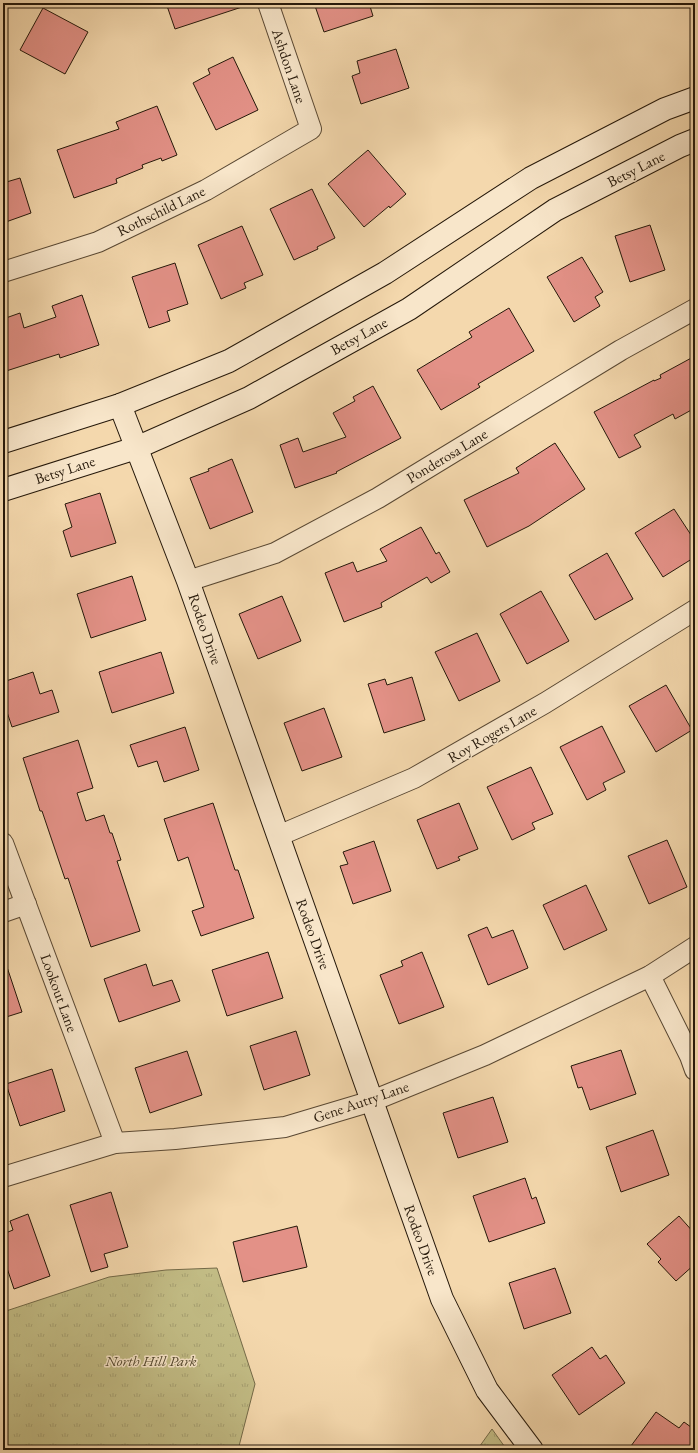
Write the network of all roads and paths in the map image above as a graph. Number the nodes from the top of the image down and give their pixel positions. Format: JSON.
{"nodes":[{"id":1,"x":268,"y":3,"type":"edge"},
{"id":2,"x":695,"y":98,"type":"edge"},
{"id":3,"x":311,"y":129,"type":"joint"},
{"id":4,"x":695,"y":140,"type":"edge"},
{"id":5,"x":3,"y":272,"type":"edge"},
{"id":6,"x":695,"y":309,"type":"edge"},
{"id":7,"x":120,"y":405,"type":"junction"},
{"id":8,"x":3,"y":442,"type":"edge"},
{"id":9,"x":136,"y":448,"type":"junction"},
{"id":10,"x":3,"y":490,"type":"edge"},
{"id":11,"x":188,"y":581,"type":"junction"},
{"id":12,"x":695,"y":610,"type":"edge"},
{"id":13,"x":278,"y":836,"type":"junction"},
{"id":14,"x":3,"y":843,"type":"edge"},
{"id":15,"x":26,"y":904,"type":"junction"},
{"id":16,"x":3,"y":912,"type":"edge"},
{"id":17,"x":695,"y":947,"type":"edge"},
{"id":18,"x":650,"y":976,"type":"junction"},
{"id":19,"x":695,"y":1070,"type":"edge"},
{"id":20,"x":372,"y":1100,"type":"junction"},
{"id":21,"x":115,"y":1142,"type":"junction"},
{"id":22,"x":3,"y":1177,"type":"edge"},
{"id":23,"x":532,"y":1450,"type":"edge"}],
"edges":[{"from":1,"to":3,"type":"street","name":"Ashdon Lane"},
{"from":2,"to":7,"type":"main road"},
{"from":3,"to":5,"type":"street","name":"Rothschild Lane"},
{"from":4,"to":9,"type":"main road","name":"Betsy Lane"},
{"from":6,"to":11,"type":"street","name":"Ponderosa Lane"},
{"from":7,"to":8,"type":"main road"},
{"from":7,"to":9,"type":"main road","name":"Rodeo Drive"},
{"from":9,"to":10,"type":"main road","name":"Betsy Lane"},
{"from":9,"to":11,"type":"main road","name":"Rodeo Drive"},
{"from":11,"to":13,"type":"main road","name":"Rodeo Drive"},
{"from":12,"to":13,"type":"street","name":"Roy Rogers Lane"},
{"from":13,"to":20,"type":"main road","name":"Rodeo Drive"},
{"from":14,"to":15,"type":"street","name":"Lookout Lane"},
{"from":15,"to":16,"type":"street"},
{"from":15,"to":21,"type":"street","name":"Lookout Lane"},
{"from":17,"to":18,"type":"street","name":"Gene Autry Lane"},
{"from":18,"to":19,"type":"street"},
{"from":18,"to":20,"type":"street","name":"Gene Autry Lane"},
{"from":20,"to":21,"type":"street","name":"Gene Autry Lane"},
{"from":20,"to":23,"type":"main road","name":"Rodeo Drive"},
{"from":21,"to":22,"type":"street","name":"Gene Autry Lane"}]}
